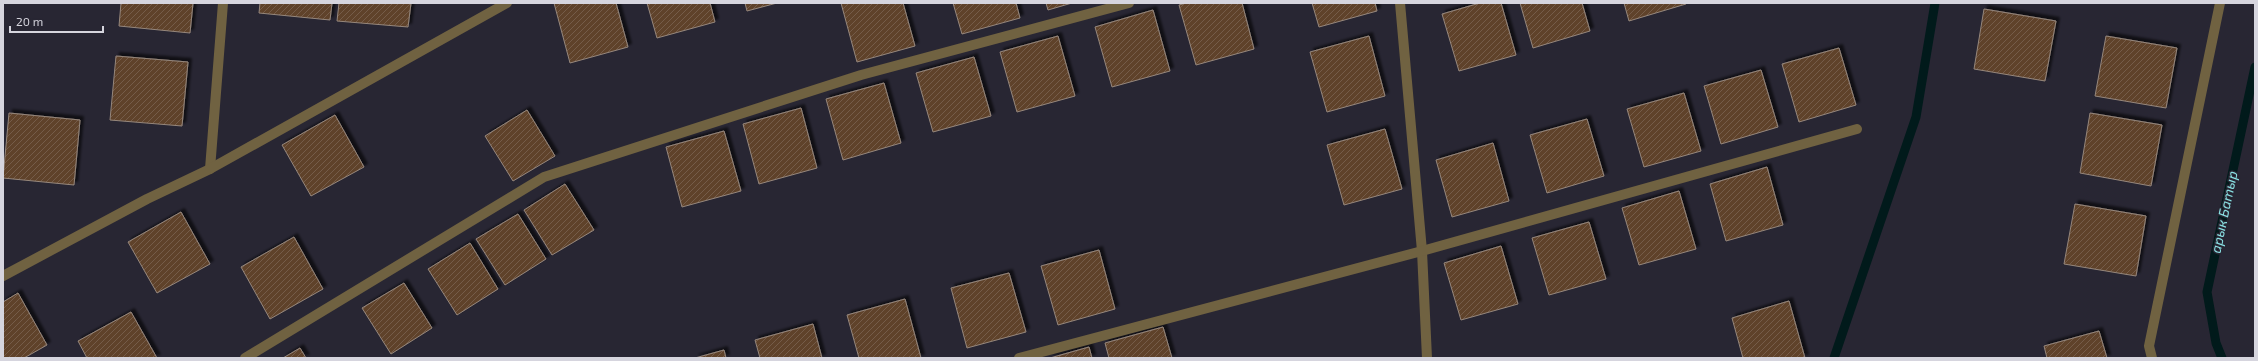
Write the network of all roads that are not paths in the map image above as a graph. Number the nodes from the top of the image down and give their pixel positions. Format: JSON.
{"nodes":[{"id":1,"x":222,"y":3,"type":"edge"},
{"id":2,"x":507,"y":3,"type":"edge"},
{"id":3,"x":1129,"y":3,"type":"edge"},
{"id":4,"x":1400,"y":3,"type":"edge"},
{"id":5,"x":2220,"y":3,"type":"edge"},
{"id":6,"x":1857,"y":129,"type":"dead end"},
{"id":7,"x":210,"y":169,"type":"junction"},
{"id":8,"x":1422,"y":251,"type":"junction"},
{"id":9,"x":3,"y":276,"type":"edge"},
{"id":10,"x":244,"y":358,"type":"edge"},
{"id":11,"x":1019,"y":358,"type":"edge"},
{"id":12,"x":1427,"y":358,"type":"edge"},
{"id":13,"x":2152,"y":358,"type":"edge"}],
"edges":[{"from":1,"to":7,"type":"street"},
{"from":2,"to":7,"type":"street"},
{"from":3,"to":10,"type":"street"},
{"from":4,"to":8,"type":"street"},
{"from":5,"to":13,"type":"street"},
{"from":6,"to":8,"type":"street"},
{"from":7,"to":9,"type":"street"},
{"from":8,"to":11,"type":"street"},
{"from":8,"to":12,"type":"street"}]}
